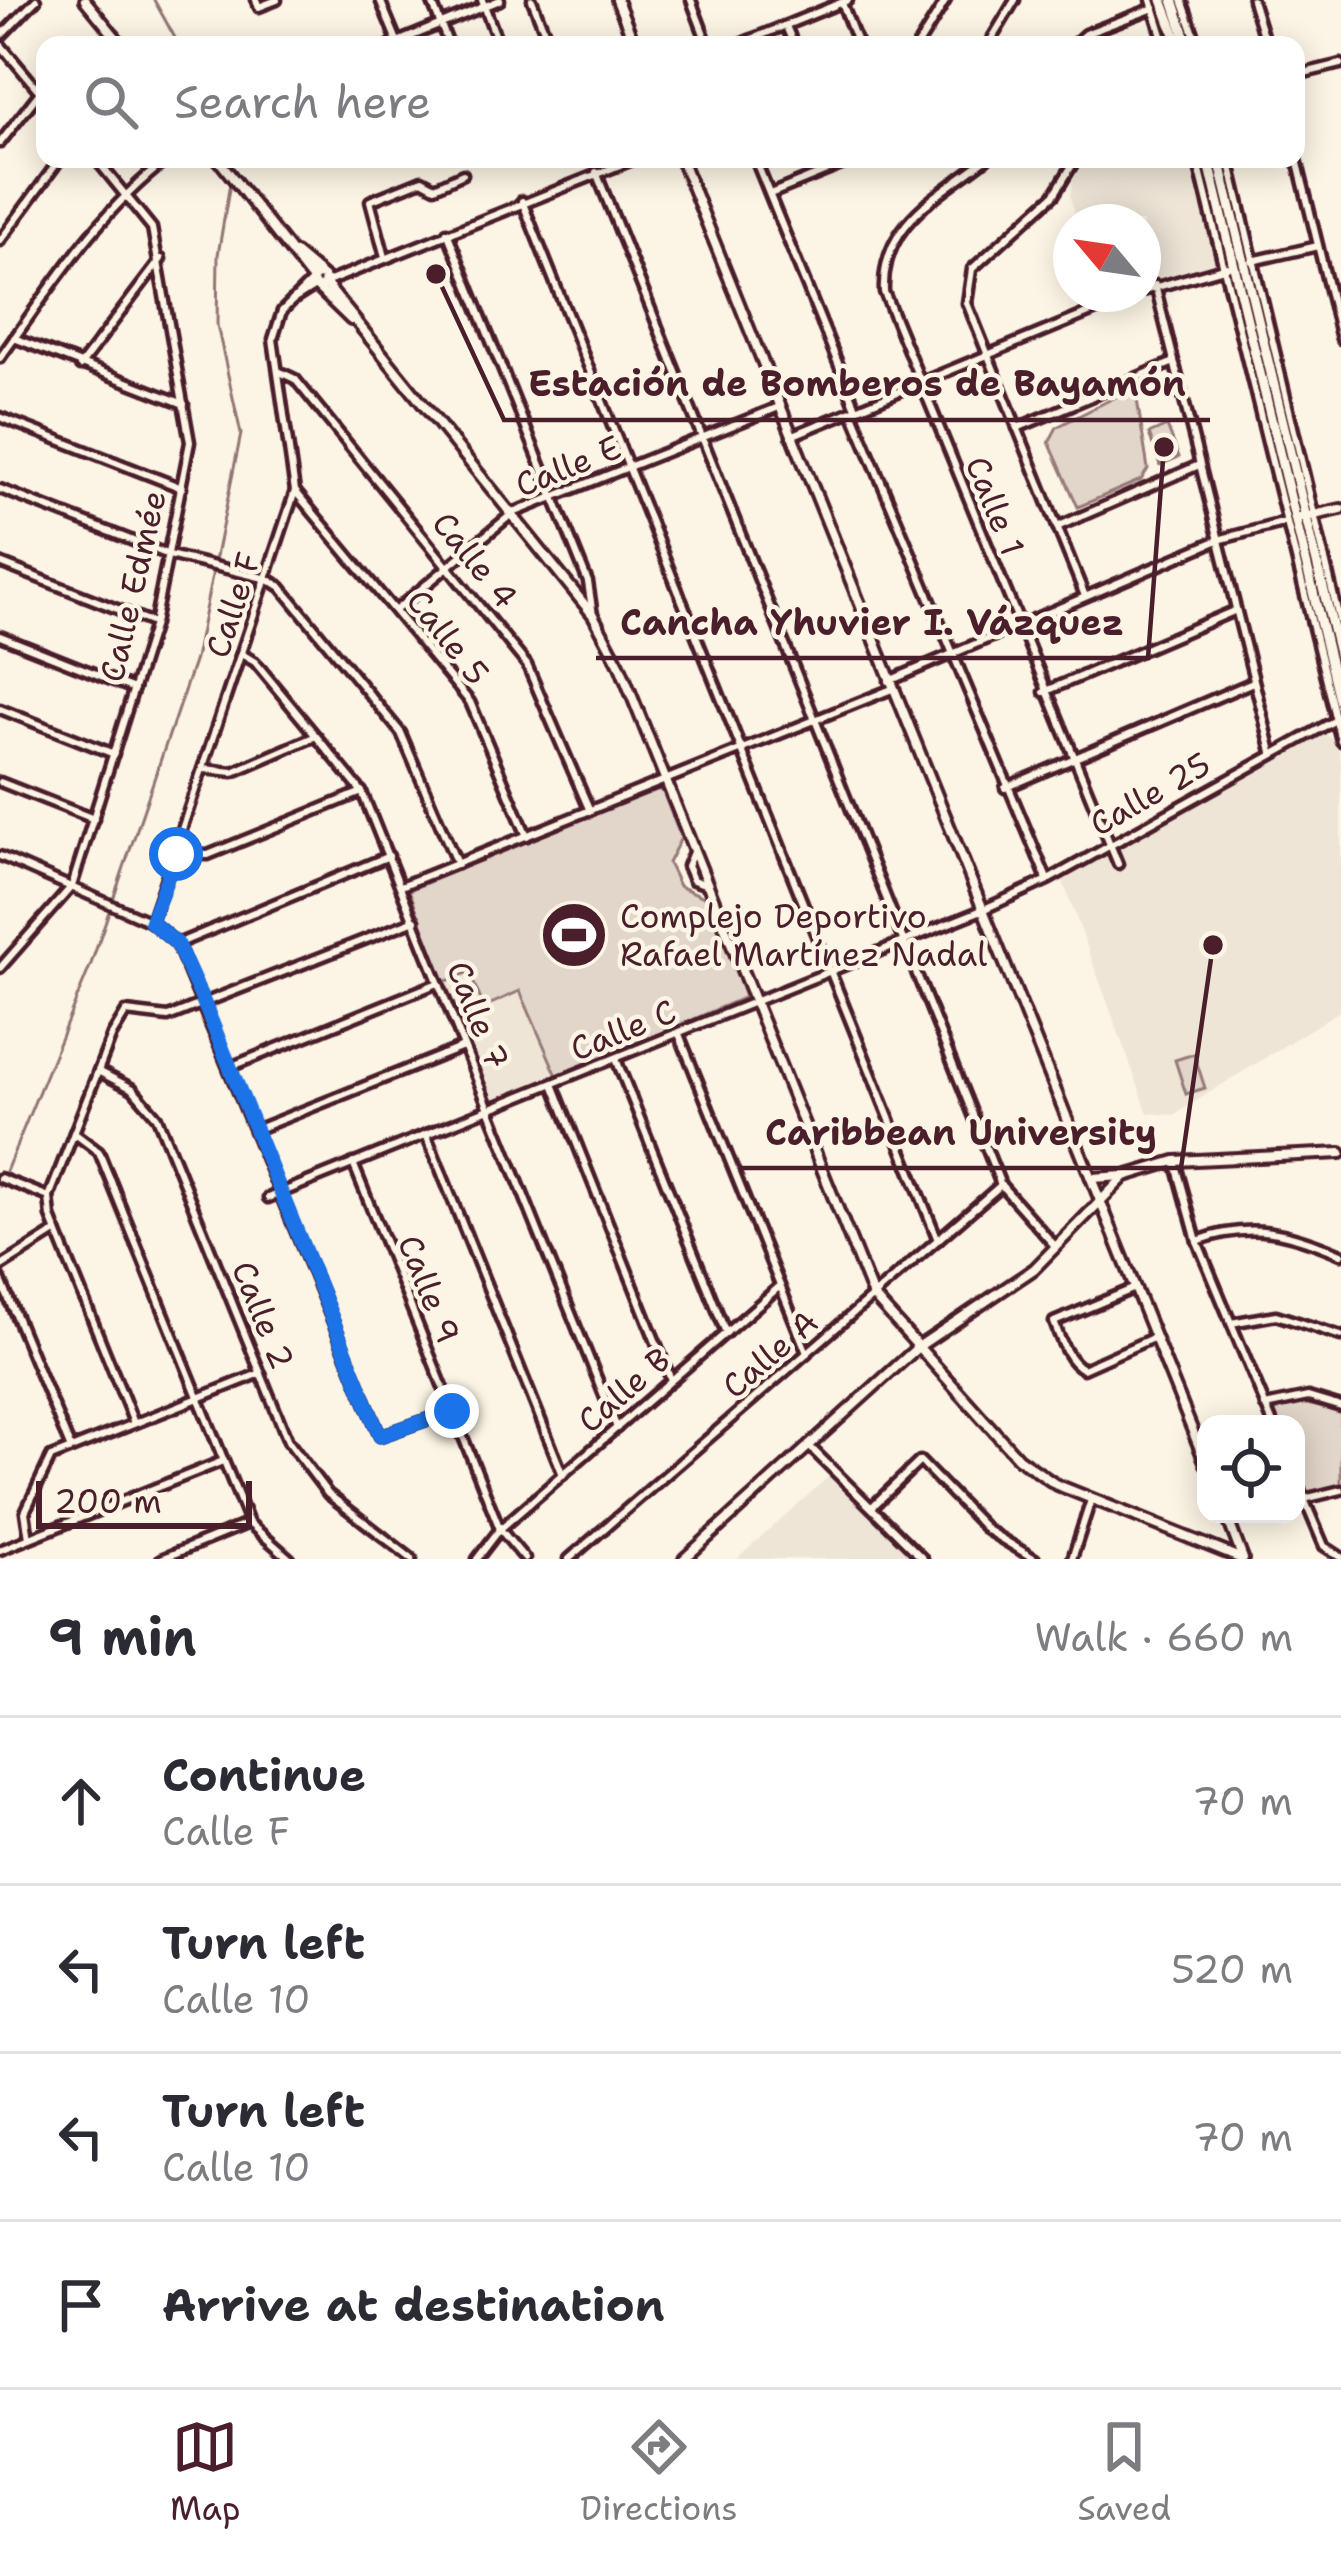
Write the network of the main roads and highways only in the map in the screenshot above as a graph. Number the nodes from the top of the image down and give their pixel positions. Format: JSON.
{"nodes":[{"id":1,"x":1178,"y":0,"type":"edge"},
{"id":2,"x":1155,"y":3,"type":"edge"},
{"id":3,"x":1174,"y":36,"type":"edge"},
{"id":4,"x":1186,"y":36,"type":"edge"},
{"id":5,"x":1211,"y":168,"type":"edge"},
{"id":6,"x":1222,"y":168,"type":"edge"},
{"id":7,"x":1238,"y":264,"type":"junction"},
{"id":8,"x":1301,"y":518,"type":"junction"},
{"id":9,"x":1341,"y":662,"type":"edge"},
{"id":10,"x":1341,"y":707,"type":"edge"}],
"edges":[{"from":1,"to":4,"type":"main road"},
{"from":2,"to":3,"type":"main road"},
{"from":5,"to":7,"type":"main road"},
{"from":6,"to":7,"type":"main road"},
{"from":7,"to":8,"type":"main road"},
{"from":8,"to":9,"type":"main road"},
{"from":8,"to":10,"type":"main road"}]}
